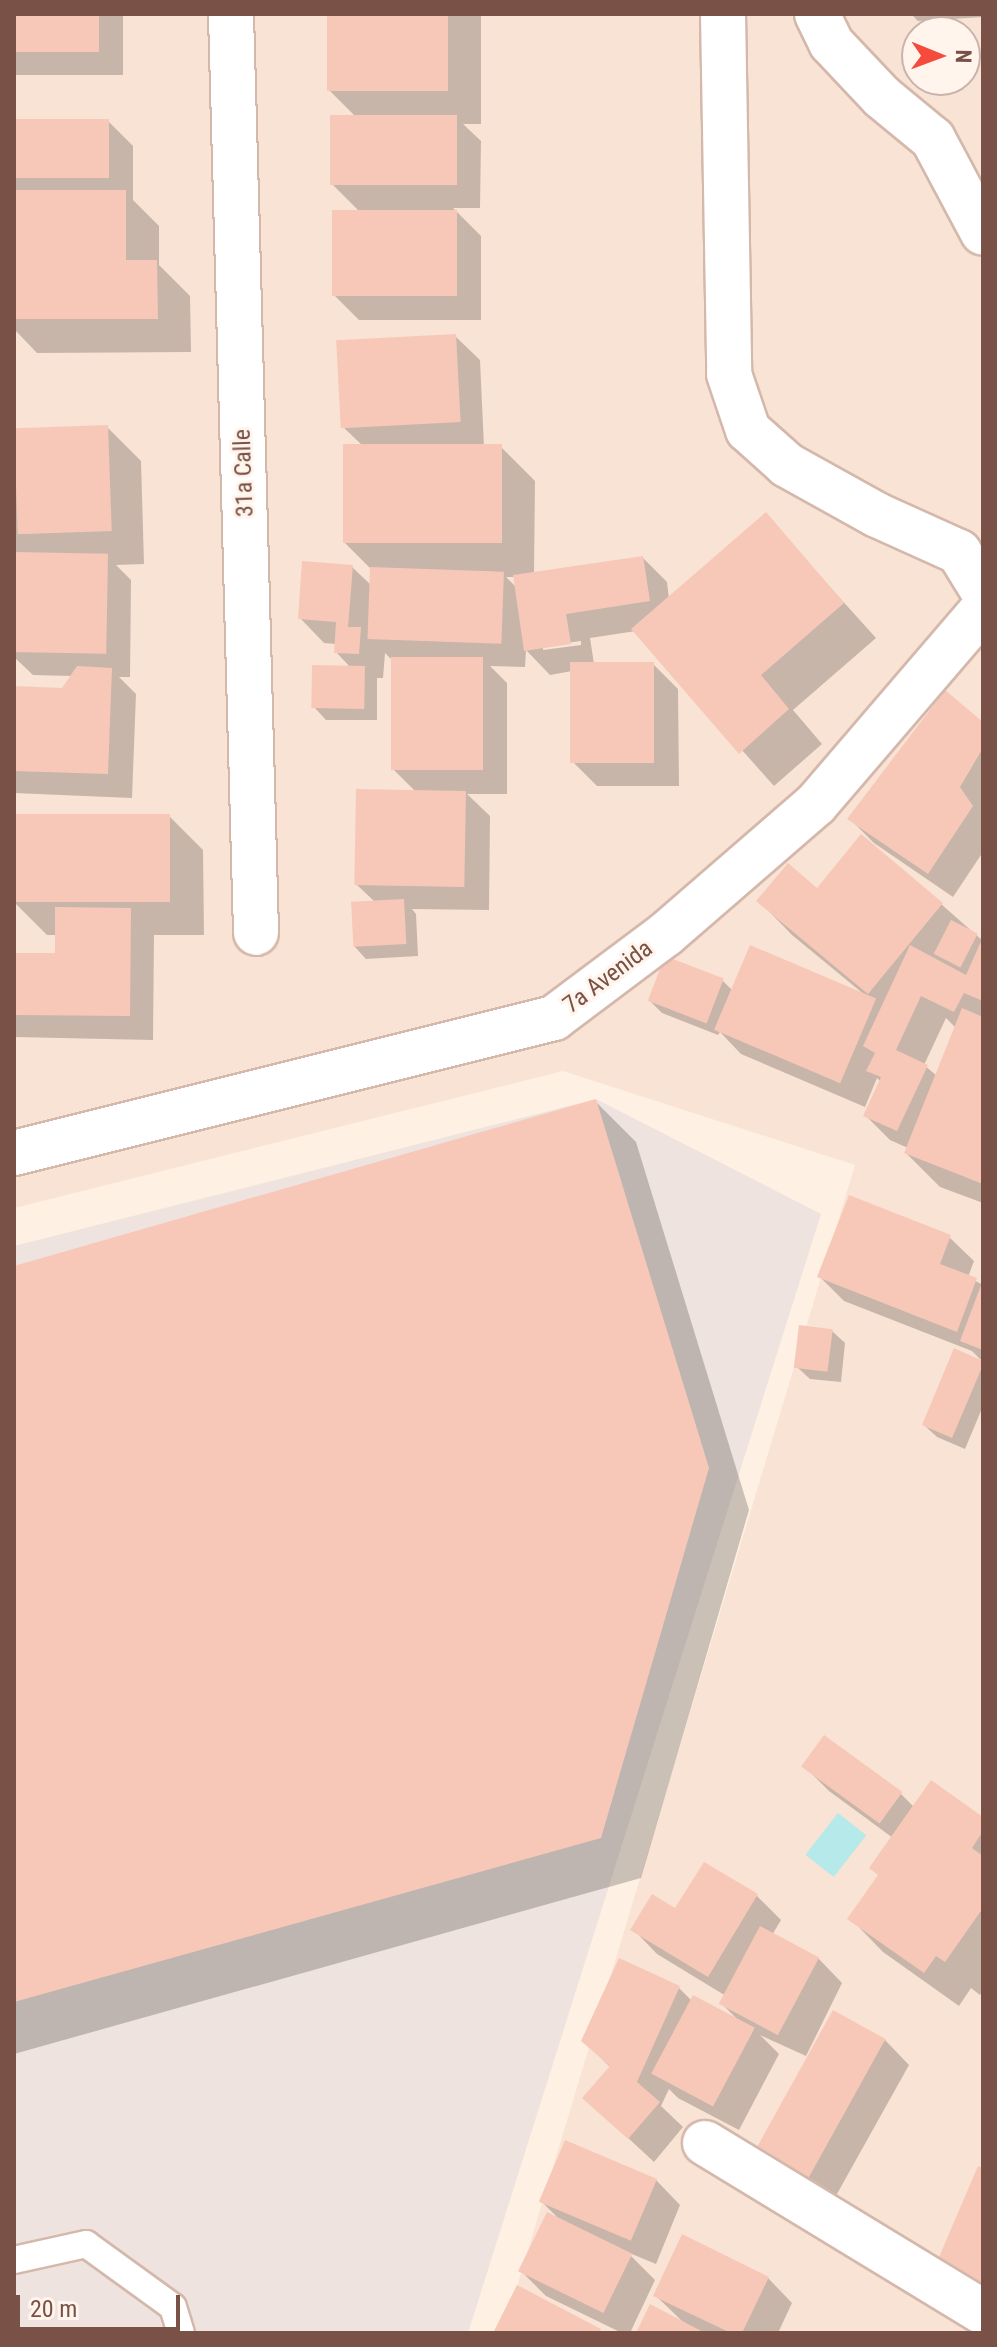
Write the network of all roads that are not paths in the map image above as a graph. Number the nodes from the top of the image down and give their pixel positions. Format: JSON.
{"nodes":[{"id":1,"x":231,"y":14,"type":"edge"},
{"id":2,"x":723,"y":14,"type":"edge"},
{"id":3,"x":817,"y":14,"type":"edge"},
{"id":4,"x":983,"y":233,"type":"edge"},
{"id":5,"x":983,"y":591,"type":"edge"},
{"id":6,"x":983,"y":609,"type":"edge"},
{"id":7,"x":256,"y":933,"type":"dead end"},
{"id":8,"x":14,"y":1153,"type":"edge"},
{"id":9,"x":705,"y":2143,"type":"dead end"},
{"id":10,"x":14,"y":2260,"type":"edge"},
{"id":11,"x":983,"y":2312,"type":"edge"},
{"id":12,"x":181,"y":2333,"type":"edge"}],
"edges":[{"from":1,"to":7,"type":"street","name":"31a Calle"},
{"from":2,"to":5,"type":"street"},
{"from":3,"to":4,"type":"street"},
{"from":6,"to":8,"type":"street","name":"7a Avenida"},
{"from":9,"to":11,"type":"street"},
{"from":10,"to":12,"type":"lane"}]}
